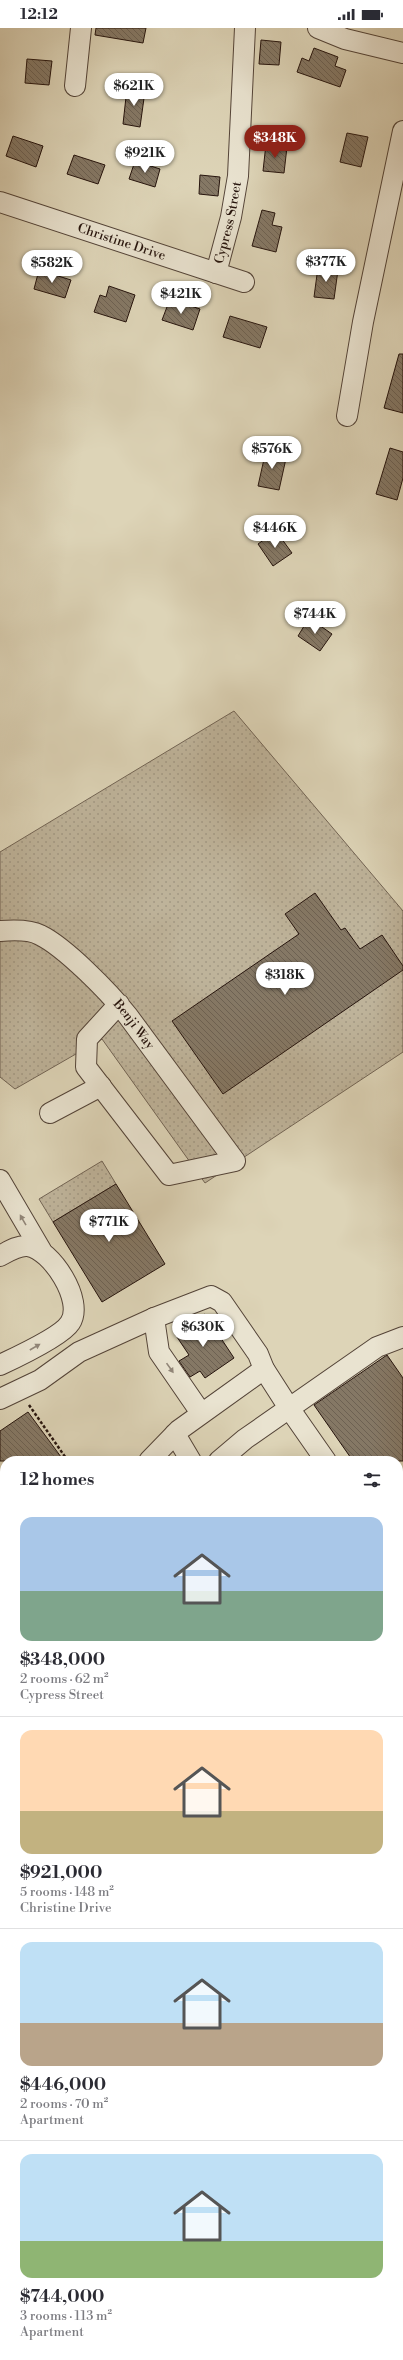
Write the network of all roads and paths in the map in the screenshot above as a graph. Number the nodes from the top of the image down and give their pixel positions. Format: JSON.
{"nodes":[{"id":1,"x":80,"y":28,"type":"edge"},
{"id":2,"x":245,"y":28,"type":"edge"},
{"id":3,"x":318,"y":28,"type":"edge"},
{"id":4,"x":403,"y":53,"type":"edge"},
{"id":5,"x":75,"y":86,"type":"dead end"},
{"id":6,"x":403,"y":131,"type":"edge"},
{"id":7,"x":0,"y":202,"type":"edge"},
{"id":8,"x":216,"y":273,"type":"junction"},
{"id":9,"x":244,"y":282,"type":"dead end"},
{"id":10,"x":347,"y":416,"type":"dead end"},
{"id":11,"x":0,"y":932,"type":"edge"},
{"id":12,"x":118,"y":1004,"type":"junction"},
{"id":13,"x":101,"y":1086,"type":"junction"},
{"id":14,"x":50,"y":1113,"type":"dead end"},
{"id":15,"x":3,"y":1185,"type":"edge"},
{"id":16,"x":41,"y":1250,"type":"junction"},
{"id":17,"x":0,"y":1256,"type":"edge"},
{"id":18,"x":154,"y":1318,"type":"junction"},
{"id":19,"x":403,"y":1337,"type":"edge"},
{"id":20,"x":0,"y":1365,"type":"edge"},
{"id":21,"x":264,"y":1369,"type":"junction"},
{"id":22,"x":0,"y":1399,"type":"edge"},
{"id":23,"x":29,"y":1405,"type":"dead end"},
{"id":24,"x":289,"y":1408,"type":"junction"},
{"id":25,"x":201,"y":1413,"type":"junction"},
{"id":26,"x":175,"y":1434,"type":"junction"},
{"id":27,"x":65,"y":1456,"type":"edge"},
{"id":28,"x":154,"y":1456,"type":"edge"},
{"id":29,"x":188,"y":1456,"type":"edge"},
{"id":30,"x":225,"y":1456,"type":"edge"},
{"id":31,"x":323,"y":1456,"type":"edge"}],
"edges":[{"from":1,"to":5,"type":"street"},
{"from":2,"to":8,"type":"street","name":"Cypress Street"},
{"from":3,"to":4,"type":"street"},
{"from":6,"to":10,"type":"street"},
{"from":7,"to":8,"type":"street","name":"Christine Drive"},
{"from":8,"to":9,"type":"street","name":"Christine Drive"},
{"from":11,"to":12,"type":"street","name":"Benji Way"},
{"from":12,"to":13,"type":"street"},
{"from":12,"to":13,"type":"street","name":"Benji Way"},
{"from":13,"to":14,"type":"street"},
{"from":16,"to":15,"type":"street","one_way":true},
{"from":16,"to":17,"type":"street"},
{"from":20,"to":16,"type":"street","one_way":true},
{"from":18,"to":21,"type":"street"},
{"from":18,"to":22,"type":"street"},
{"from":18,"to":25,"type":"street","one_way":true},
{"from":19,"to":24,"type":"street"},
{"from":21,"to":24,"type":"street"},
{"from":21,"to":25,"type":"street"},
{"from":23,"to":27,"type":"path"},
{"from":24,"to":30,"type":"street"},
{"from":24,"to":31,"type":"street"},
{"from":25,"to":26,"type":"street"},
{"from":26,"to":28,"type":"street"},
{"from":26,"to":29,"type":"street"}]}
